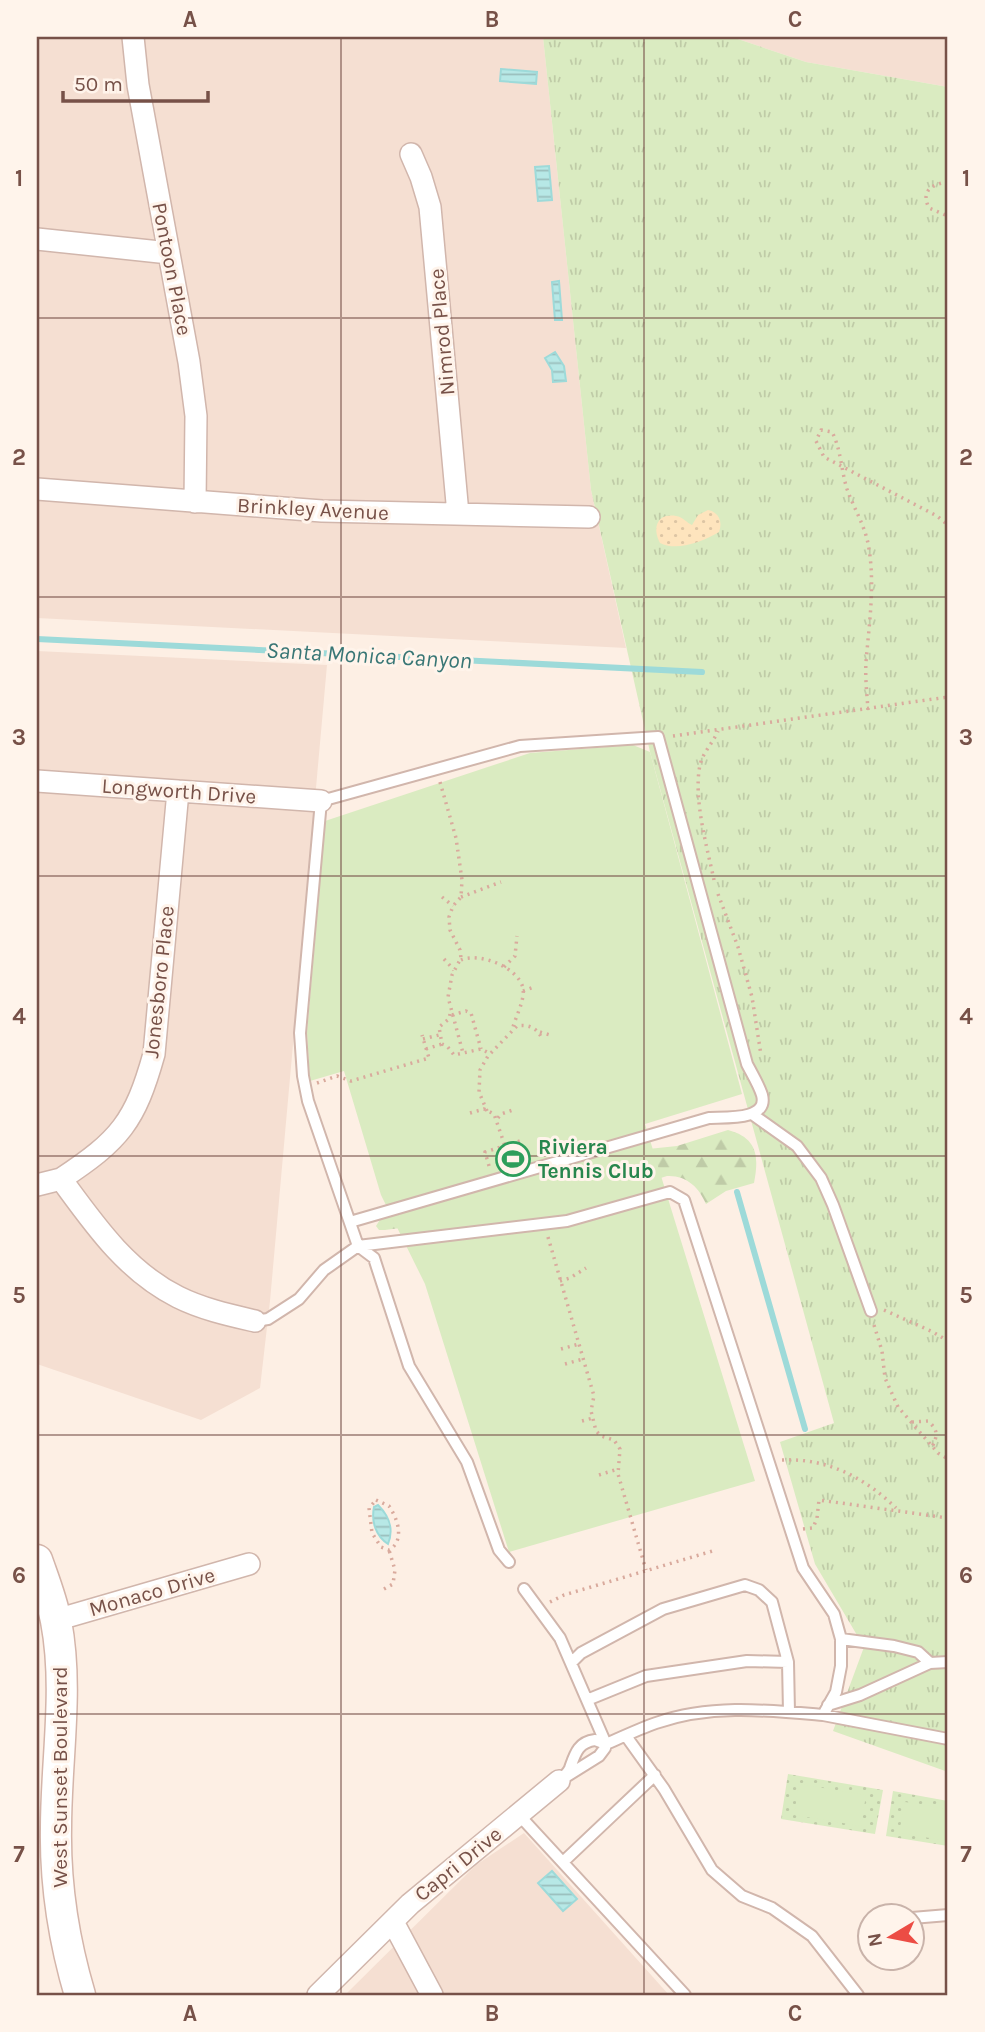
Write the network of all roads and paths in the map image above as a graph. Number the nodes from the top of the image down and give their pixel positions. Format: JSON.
{"nodes":[{"id":1,"x":133,"y":37,"type":"edge"},
{"id":2,"x":411,"y":154,"type":"dead end"},
{"id":3,"x":948,"y":182,"type":"edge"},
{"id":4,"x":948,"y":216,"type":"edge"},
{"id":5,"x":37,"y":239,"type":"edge"},
{"id":6,"x":169,"y":253,"type":"junction"},
{"id":7,"x":841,"y":468,"type":"junction"},
{"id":8,"x":37,"y":489,"type":"edge"},
{"id":9,"x":195,"y":502,"type":"junction"},
{"id":10,"x":458,"y":514,"type":"junction"},
{"id":11,"x":589,"y":517,"type":"dead end"},
{"id":12,"x":948,"y":525,"type":"edge"},
{"id":13,"x":948,"y":697,"type":"edge"},
{"id":14,"x":868,"y":710,"type":"junction"},
{"id":15,"x":718,"y":731,"type":"junction"},
{"id":16,"x":659,"y":737,"type":"junction"},
{"id":17,"x":437,"y":769,"type":"junction"},
{"id":18,"x":37,"y":781,"type":"edge"},
{"id":19,"x":178,"y":791,"type":"junction"},
{"id":20,"x":321,"y":801,"type":"junction"},
{"id":21,"x":501,"y":883,"type":"dead end"},
{"id":22,"x":442,"y":897,"type":"dead end"},
{"id":23,"x":461,"y":897,"type":"junction"},
{"id":24,"x":453,"y":906,"type":"junction"},
{"id":25,"x":517,"y":936,"type":"dead end"},
{"id":26,"x":461,"y":953,"type":"junction"},
{"id":27,"x":467,"y":958,"type":"junction"},
{"id":28,"x":444,"y":959,"type":"dead end"},
{"id":29,"x":460,"y":961,"type":"junction"},
{"id":30,"x":504,"y":967,"type":"junction"},
{"id":31,"x":454,"y":970,"type":"junction"},
{"id":32,"x":534,"y":987,"type":"dead end"},
{"id":33,"x":523,"y":991,"type":"junction"},
{"id":34,"x":449,"y":1005,"type":"junction"},
{"id":35,"x":452,"y":1015,"type":"junction"},
{"id":36,"x":513,"y":1029,"type":"junction"},
{"id":37,"x":538,"y":1032,"type":"junction"},
{"id":38,"x":439,"y":1035,"type":"junction"},
{"id":39,"x":550,"y":1035,"type":"dead end"},
{"id":40,"x":542,"y":1039,"type":"dead end"},
{"id":41,"x":442,"y":1044,"type":"junction"},
{"id":42,"x":426,"y":1049,"type":"junction"},
{"id":43,"x":481,"y":1049,"type":"junction"},
{"id":44,"x":463,"y":1053,"type":"junction"},
{"id":45,"x":488,"y":1056,"type":"junction"},
{"id":46,"x":761,"y":1061,"type":"dead end"},
{"id":47,"x":305,"y":1087,"type":"junction"},
{"id":48,"x":516,"y":1109,"type":"dead end"},
{"id":49,"x":487,"y":1111,"type":"junction"},
{"id":50,"x":470,"y":1113,"type":"dead end"},
{"id":51,"x":752,"y":1114,"type":"junction"},
{"id":52,"x":497,"y":1119,"type":"junction"},
{"id":53,"x":523,"y":1140,"type":"dead end"},
{"id":54,"x":505,"y":1146,"type":"junction"},
{"id":55,"x":485,"y":1152,"type":"dead end"},
{"id":56,"x":61,"y":1179,"type":"junction"},
{"id":57,"x":37,"y":1185,"type":"edge"},
{"id":58,"x":350,"y":1222,"type":"junction"},
{"id":59,"x":545,"y":1224,"type":"junction"},
{"id":60,"x":358,"y":1246,"type":"junction"},
{"id":61,"x":586,"y":1268,"type":"dead end"},
{"id":62,"x":560,"y":1280,"type":"junction"},
{"id":63,"x":871,"y":1311,"type":"junction"},
{"id":64,"x":255,"y":1321,"type":"joint"},
{"id":65,"x":948,"y":1341,"type":"edge"},
{"id":66,"x":579,"y":1344,"type":"junction"},
{"id":67,"x":561,"y":1349,"type":"dead end"},
{"id":68,"x":583,"y":1359,"type":"junction"},
{"id":69,"x":565,"y":1364,"type":"dead end"},
{"id":70,"x":593,"y":1418,"type":"junction"},
{"id":71,"x":582,"y":1421,"type":"dead end"},
{"id":72,"x":912,"y":1422,"type":"junction"},
{"id":73,"x":932,"y":1447,"type":"junction"},
{"id":74,"x":948,"y":1459,"type":"edge"},
{"id":75,"x":769,"y":1461,"type":"junction"},
{"id":76,"x":618,"y":1469,"type":"junction"},
{"id":77,"x":599,"y":1475,"type":"dead end"},
{"id":78,"x":898,"y":1509,"type":"junction"},
{"id":79,"x":948,"y":1518,"type":"edge"},
{"id":80,"x":791,"y":1529,"type":"junction"},
{"id":81,"x":389,"y":1550,"type":"junction"},
{"id":82,"x":716,"y":1550,"type":"dead end"},
{"id":83,"x":509,"y":1562,"type":"dead end"},
{"id":84,"x":249,"y":1564,"type":"dead end"},
{"id":85,"x":646,"y":1570,"type":"junction"},
{"id":86,"x":40,"y":1579,"type":"edge"},
{"id":87,"x":524,"y":1589,"type":"dead end"},
{"id":88,"x":384,"y":1590,"type":"dead end"},
{"id":89,"x":541,"y":1610,"type":"junction"},
{"id":90,"x":56,"y":1620,"type":"junction"},
{"id":91,"x":841,"y":1639,"type":"junction"},
{"id":92,"x":788,"y":1662,"type":"junction"},
{"id":93,"x":948,"y":1662,"type":"edge"},
{"id":94,"x":571,"y":1663,"type":"junction"},
{"id":95,"x":930,"y":1663,"type":"junction"},
{"id":96,"x":587,"y":1700,"type":"junction"},
{"id":97,"x":826,"y":1710,"type":"junction"},
{"id":98,"x":789,"y":1712,"type":"junction"},
{"id":99,"x":626,"y":1736,"type":"junction"},
{"id":100,"x":948,"y":1739,"type":"edge"},
{"id":101,"x":606,"y":1744,"type":"junction"},
{"id":102,"x":656,"y":1775,"type":"junction"},
{"id":103,"x":559,"y":1781,"type":"junction"},
{"id":104,"x":519,"y":1815,"type":"junction"},
{"id":105,"x":563,"y":1862,"type":"junction"},
{"id":106,"x":948,"y":1915,"type":"edge"},
{"id":107,"x":926,"y":1917,"type":"edge"},
{"id":108,"x":393,"y":1922,"type":"junction"},
{"id":109,"x":80,"y":1995,"type":"edge"},
{"id":110,"x":318,"y":1995,"type":"edge"},
{"id":111,"x":432,"y":1995,"type":"edge"},
{"id":112,"x":685,"y":1995,"type":"edge"},
{"id":113,"x":858,"y":1995,"type":"edge"}],
"edges":[{"from":1,"to":6,"type":"street","name":"Pontoon Place"},
{"from":2,"to":10,"type":"street","name":"Nimrod Place"},
{"from":3,"to":4,"type":"path"},
{"from":5,"to":6,"type":"street"},
{"from":6,"to":9,"type":"street","name":"Pontoon Place"},
{"from":7,"to":7,"type":"path"},
{"from":7,"to":12,"type":"path"},
{"from":7,"to":14,"type":"path"},
{"from":8,"to":9,"type":"street","name":"Brinkley Avenue"},
{"from":9,"to":10,"type":"street","name":"Brinkley Avenue"},
{"from":10,"to":11,"type":"street","name":"Brinkley Avenue"},
{"from":13,"to":14,"type":"path"},
{"from":14,"to":15,"type":"path"},
{"from":15,"to":16,"type":"path"},
{"from":15,"to":46,"type":"path"},
{"from":16,"to":17,"type":"lane"},
{"from":16,"to":51,"type":"lane"},
{"from":17,"to":20,"type":"lane"},
{"from":17,"to":23,"type":"path"},
{"from":18,"to":19,"type":"street","name":"Longworth Drive"},
{"from":19,"to":20,"type":"street","name":"Longworth Drive"},
{"from":19,"to":56,"type":"street","name":"Jonesboro Place"},
{"from":20,"to":47,"type":"lane"},
{"from":21,"to":23,"type":"path"},
{"from":22,"to":24,"type":"path"},
{"from":23,"to":24,"type":"path"},
{"from":24,"to":26,"type":"path"},
{"from":25,"to":30,"type":"path"},
{"from":26,"to":27,"type":"path"},
{"from":26,"to":29,"type":"path"},
{"from":27,"to":29,"type":"path"},
{"from":27,"to":30,"type":"path"},
{"from":28,"to":31,"type":"path"},
{"from":29,"to":31,"type":"path"},
{"from":30,"to":33,"type":"path"},
{"from":31,"to":34,"type":"path"},
{"from":32,"to":33,"type":"path"},
{"from":33,"to":36,"type":"path"},
{"from":34,"to":35,"type":"path"},
{"from":34,"to":38,"type":"path"},
{"from":35,"to":43,"type":"path"},
{"from":35,"to":44,"type":"path"},
{"from":36,"to":37,"type":"path"},
{"from":36,"to":45,"type":"path"},
{"from":37,"to":39,"type":"path"},
{"from":37,"to":40,"type":"path"},
{"from":38,"to":41,"type":"path"},
{"from":38,"to":42,"type":"path"},
{"from":41,"to":42,"type":"path"},
{"from":41,"to":44,"type":"path"},
{"from":42,"to":47,"type":"path"},
{"from":43,"to":44,"type":"path"},
{"from":43,"to":45,"type":"path"},
{"from":45,"to":49,"type":"path"},
{"from":47,"to":58,"type":"lane"},
{"from":48,"to":52,"type":"path"},
{"from":49,"to":50,"type":"path"},
{"from":49,"to":52,"type":"path"},
{"from":51,"to":58,"type":"lane"},
{"from":51,"to":63,"type":"lane"},
{"from":52,"to":54,"type":"path"},
{"from":53,"to":54,"type":"path"},
{"from":54,"to":55,"type":"path"},
{"from":56,"to":57,"type":"street","name":"Jonesboro Place"},
{"from":56,"to":64,"type":"street"},
{"from":58,"to":60,"type":"lane"},
{"from":59,"to":60,"type":"lane"},
{"from":59,"to":62,"type":"path"},
{"from":59,"to":75,"type":"lane"},
{"from":60,"to":64,"type":"lane"},
{"from":60,"to":83,"type":"lane"},
{"from":61,"to":62,"type":"path"},
{"from":62,"to":66,"type":"path"},
{"from":63,"to":65,"type":"path"},
{"from":63,"to":72,"type":"path"},
{"from":66,"to":67,"type":"path"},
{"from":66,"to":68,"type":"path"},
{"from":68,"to":69,"type":"path"},
{"from":68,"to":70,"type":"path"},
{"from":70,"to":71,"type":"path"},
{"from":70,"to":76,"type":"path"},
{"from":72,"to":73,"type":"path"},
{"from":72,"to":73,"type":"path"},
{"from":73,"to":74,"type":"path"},
{"from":75,"to":78,"type":"path"},
{"from":75,"to":80,"type":"lane"},
{"from":76,"to":77,"type":"path"},
{"from":76,"to":85,"type":"path"},
{"from":78,"to":79,"type":"path"},
{"from":78,"to":80,"type":"path"},
{"from":80,"to":91,"type":"lane"},
{"from":81,"to":81,"type":"path"},
{"from":81,"to":88,"type":"path"},
{"from":82,"to":85,"type":"path"},
{"from":84,"to":90,"type":"street","name":"Monaco Drive"},
{"from":85,"to":89,"type":"path"},
{"from":86,"to":90,"type":"main road","name":"West Sunset Boulevard"},
{"from":87,"to":89,"type":"lane"},
{"from":89,"to":94,"type":"lane"},
{"from":90,"to":109,"type":"main road","name":"West Sunset Boulevard"},
{"from":91,"to":95,"type":"lane"},
{"from":91,"to":97,"type":"lane"},
{"from":92,"to":94,"type":"lane"},
{"from":92,"to":96,"type":"lane"},
{"from":92,"to":98,"type":"lane"},
{"from":93,"to":95,"type":"lane"},
{"from":94,"to":96,"type":"lane"},
{"from":95,"to":97,"type":"lane"},
{"from":96,"to":101,"type":"lane"},
{"from":97,"to":98,"type":"lane"},
{"from":97,"to":100,"type":"lane"},
{"from":98,"to":99,"type":"lane"},
{"from":99,"to":101,"type":"lane"},
{"from":99,"to":102,"type":"lane"},
{"from":101,"to":103,"type":"lane","name":"Capri Drive"},
{"from":101,"to":103,"type":"lane"},
{"from":102,"to":105,"type":"lane"},
{"from":102,"to":113,"type":"lane"},
{"from":103,"to":104,"type":"street","name":"Capri Drive"},
{"from":104,"to":105,"type":"lane"},
{"from":104,"to":108,"type":"street","name":"Capri Drive"},
{"from":105,"to":112,"type":"lane"},
{"from":106,"to":107,"type":"lane"},
{"from":108,"to":110,"type":"street","name":"Capri Drive"},
{"from":108,"to":111,"type":"street"}]}
